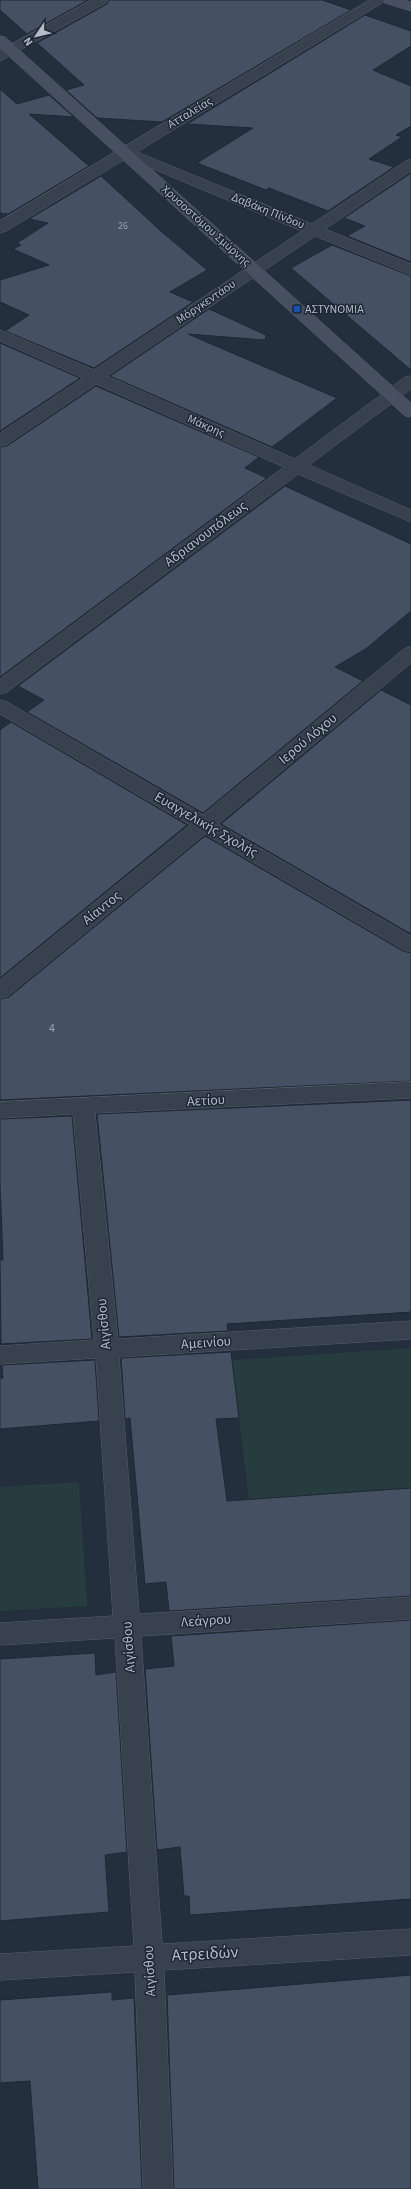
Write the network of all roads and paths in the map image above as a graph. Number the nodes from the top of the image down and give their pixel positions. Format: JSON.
{"nodes":[{"id":1,"x":101,"y":0,"type":"edge"},
{"id":2,"x":380,"y":0,"type":"edge"},
{"id":3,"x":390,"y":0,"type":"edge"},
{"id":4,"x":411,"y":8,"type":"edge"},
{"id":5,"x":0,"y":40,"type":"edge"},
{"id":6,"x":6,"y":54,"type":"edge"},
{"id":7,"x":124,"y":152,"type":"junction"},
{"id":8,"x":411,"y":164,"type":"edge"},
{"id":9,"x":0,"y":228,"type":"edge"},
{"id":10,"x":313,"y":230,"type":"junction"},
{"id":11,"x":254,"y":269,"type":"junction"},
{"id":12,"x":411,"y":270,"type":"edge"},
{"id":13,"x":0,"y":335,"type":"edge"},
{"id":14,"x":95,"y":377,"type":"junction"},
{"id":15,"x":411,"y":381,"type":"edge"},
{"id":16,"x":392,"y":395,"type":"junction"},
{"id":17,"x":411,"y":412,"type":"edge"},
{"id":18,"x":0,"y":441,"type":"edge"},
{"id":19,"x":296,"y":466,"type":"junction"},
{"id":20,"x":411,"y":517,"type":"edge"},
{"id":21,"x":411,"y":653,"type":"edge"},
{"id":22,"x":0,"y":702,"type":"edge"},
{"id":23,"x":205,"y":824,"type":"junction"},
{"id":24,"x":411,"y":944,"type":"edge"},
{"id":25,"x":0,"y":991,"type":"edge"},
{"id":26,"x":411,"y":1090,"type":"edge"},
{"id":27,"x":83,"y":1107,"type":"junction"},
{"id":28,"x":0,"y":1110,"type":"edge"},
{"id":29,"x":411,"y":1330,"type":"edge"},
{"id":30,"x":107,"y":1350,"type":"junction"},
{"id":31,"x":0,"y":1355,"type":"edge"},
{"id":32,"x":411,"y":1608,"type":"edge"},
{"id":33,"x":127,"y":1626,"type":"junction"},
{"id":34,"x":0,"y":1634,"type":"edge"},
{"id":35,"x":411,"y":1942,"type":"edge"},
{"id":36,"x":149,"y":1958,"type":"junction"},
{"id":37,"x":0,"y":1967,"type":"edge"},
{"id":38,"x":158,"y":2189,"type":"edge"}],
"edges":[{"from":1,"to":6,"type":"street"},
{"from":2,"to":7,"type":"street","name":"Ατταλείας"},
{"from":3,"to":4,"type":"street"},
{"from":5,"to":6,"type":"street","name":"Χρυσοστόμου Σμύρνης"},
{"from":6,"to":7,"type":"street","name":"Χρυσοστόμου Σμύρνης"},
{"from":7,"to":9,"type":"street","name":"Ατταλείας"},
{"from":7,"to":10,"type":"street","name":"Δαβάκη Πίνδου"},
{"from":7,"to":11,"type":"street","name":"Χρυσοστόμου Σμύρνης"},
{"from":8,"to":10,"type":"street","name":"Μόργκεντάου"},
{"from":10,"to":11,"type":"street","name":"Μόργκεντάου"},
{"from":10,"to":12,"type":"street","name":"Δαβάκη Πίνδου"},
{"from":11,"to":14,"type":"street","name":"Μόργκεντάου"},
{"from":11,"to":16,"type":"street","name":"Χρυσοστόμου Σμύρνης"},
{"from":13,"to":14,"type":"street","name":"Μάκρης"},
{"from":14,"to":18,"type":"street","name":"Μόργκεντάου"},
{"from":14,"to":19,"type":"street","name":"Μάκρης"},
{"from":15,"to":16,"type":"street","name":"Αδριανουπόλεως"},
{"from":16,"to":17,"type":"street","name":"Χρυσοστόμου Σμύρνης"},
{"from":16,"to":19,"type":"street","name":"Αδριανουπόλεως"},
{"from":19,"to":20,"type":"street","name":"Μάκρης"},
{"from":19,"to":22,"type":"street","name":"Αδριανουπόλεως"},
{"from":21,"to":23,"type":"street","name":"Ιερού Λόχου"},
{"from":22,"to":23,"type":"street","name":"Ευαγγελικής Σχολής"},
{"from":23,"to":24,"type":"street","name":"Ευαγγελικής Σχολής"},
{"from":23,"to":25,"type":"street","name":"Αίαντος"},
{"from":26,"to":27,"type":"street","name":"Αετίου"},
{"from":27,"to":28,"type":"street","name":"Αετίου"},
{"from":27,"to":30,"type":"street","name":"Αιγίσθου"},
{"from":29,"to":30,"type":"street","name":"Αμεινίου"},
{"from":30,"to":31,"type":"street","name":"Αμεινίου"},
{"from":30,"to":33,"type":"street","name":"Αιγίσθου"},
{"from":32,"to":33,"type":"street","name":"Λεάγρου"},
{"from":33,"to":34,"type":"street","name":"Λεάγρου"},
{"from":33,"to":36,"type":"street","name":"Αιγίσθου"},
{"from":35,"to":36,"type":"street","name":"Ατρειδών"},
{"from":36,"to":37,"type":"street","name":"Ατρειδών"},
{"from":36,"to":38,"type":"street","name":"Αιγίσθου"}]}
